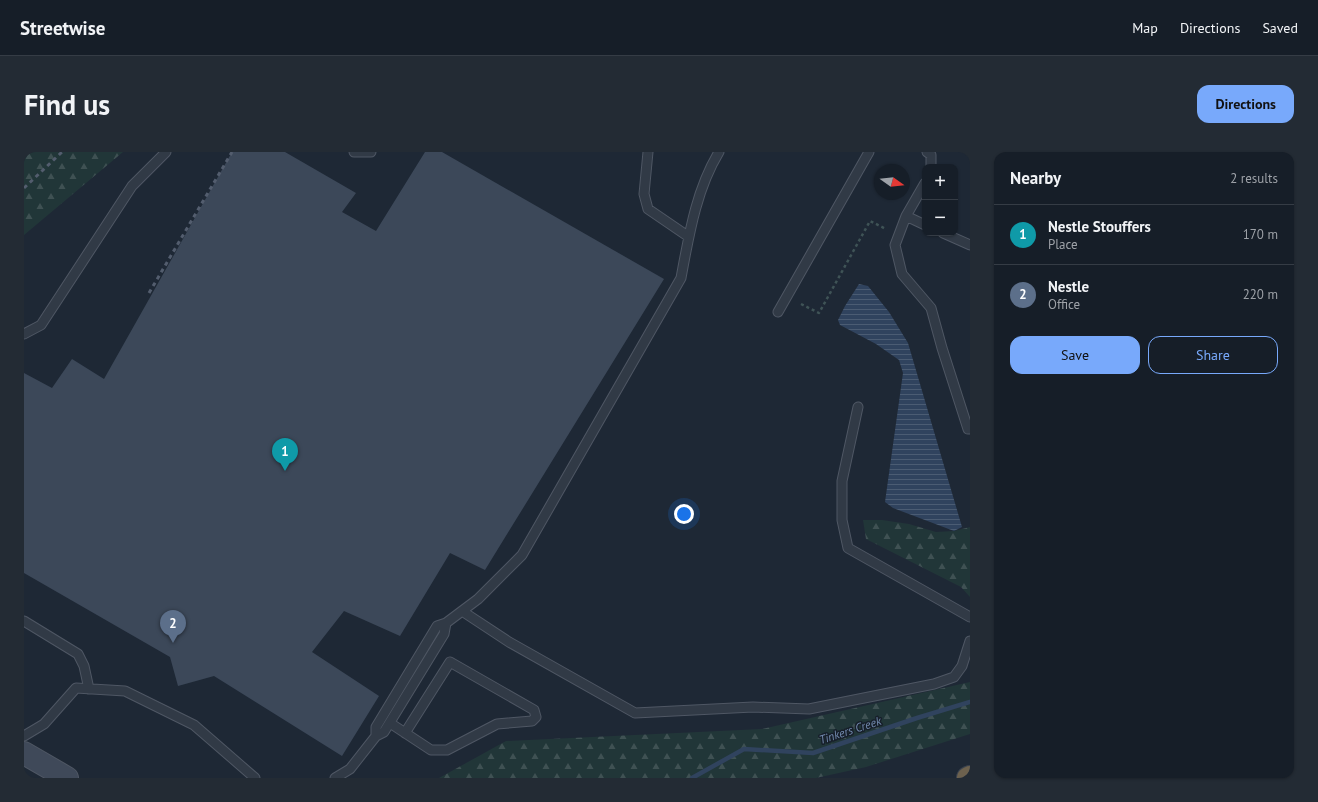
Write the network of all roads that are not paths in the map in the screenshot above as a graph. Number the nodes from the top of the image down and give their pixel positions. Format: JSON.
{"nodes":[{"id":1,"x":166,"y":152,"type":"edge"},
{"id":2,"x":354,"y":152,"type":"edge"},
{"id":3,"x":371,"y":152,"type":"edge"},
{"id":4,"x":648,"y":152,"type":"edge"},
{"id":5,"x":719,"y":152,"type":"edge"},
{"id":6,"x":869,"y":152,"type":"edge"},
{"id":7,"x":927,"y":152,"type":"edge"},
{"id":8,"x":931,"y":164,"type":"edge"},
{"id":9,"x":922,"y":189,"type":"edge"},
{"id":10,"x":906,"y":216,"type":"junction"},
{"id":11,"x":922,"y":224,"type":"edge"},
{"id":12,"x":950,"y":236,"type":"edge"},
{"id":13,"x":689,"y":237,"type":"junction"},
{"id":14,"x":970,"y":245,"type":"edge"},
{"id":15,"x":778,"y":312,"type":"dead end"},
{"id":16,"x":24,"y":334,"type":"edge"},
{"id":17,"x":858,"y":407,"type":"dead end"},
{"id":18,"x":970,"y":429,"type":"edge"},
{"id":19,"x":462,"y":611,"type":"junction"},
{"id":20,"x":970,"y":617,"type":"edge"},
{"id":21,"x":24,"y":621,"type":"edge"},
{"id":22,"x":446,"y":623,"type":"junction"},
{"id":23,"x":970,"y":641,"type":"edge"},
{"id":24,"x":89,"y":689,"type":"junction"},
{"id":25,"x":390,"y":723,"type":"junction"},
{"id":26,"x":405,"y":733,"type":"junction"},
{"id":27,"x":24,"y":736,"type":"edge"},
{"id":28,"x":376,"y":736,"type":"junction"},
{"id":29,"x":24,"y":753,"type":"edge"},
{"id":30,"x":67,"y":778,"type":"edge"},
{"id":31,"x":255,"y":778,"type":"edge"},
{"id":32,"x":335,"y":778,"type":"edge"}],
"edges":[{"from":1,"to":16,"type":"lane"},
{"from":2,"to":3,"type":"lane"},
{"from":4,"to":13,"type":"lane"},
{"from":5,"to":13,"type":"lane"},
{"from":6,"to":15,"type":"lane"},
{"from":7,"to":8,"type":"lane"},
{"from":9,"to":10,"type":"lane"},
{"from":10,"to":11,"type":"lane"},
{"from":10,"to":18,"type":"lane"},
{"from":12,"to":14,"type":"lane"},
{"from":13,"to":19,"type":"lane"},
{"from":17,"to":20,"type":"lane"},
{"from":19,"to":22,"type":"lane"},
{"from":19,"to":23,"type":"lane"},
{"from":21,"to":24,"type":"lane"},
{"from":22,"to":25,"type":"lane"},
{"from":22,"to":28,"type":"lane"},
{"from":24,"to":27,"type":"lane"},
{"from":24,"to":31,"type":"lane"},
{"from":25,"to":26,"type":"lane"},
{"from":25,"to":28,"type":"lane"},
{"from":26,"to":26,"type":"lane"},
{"from":28,"to":32,"type":"lane"},
{"from":29,"to":30,"type":"street"}]}
